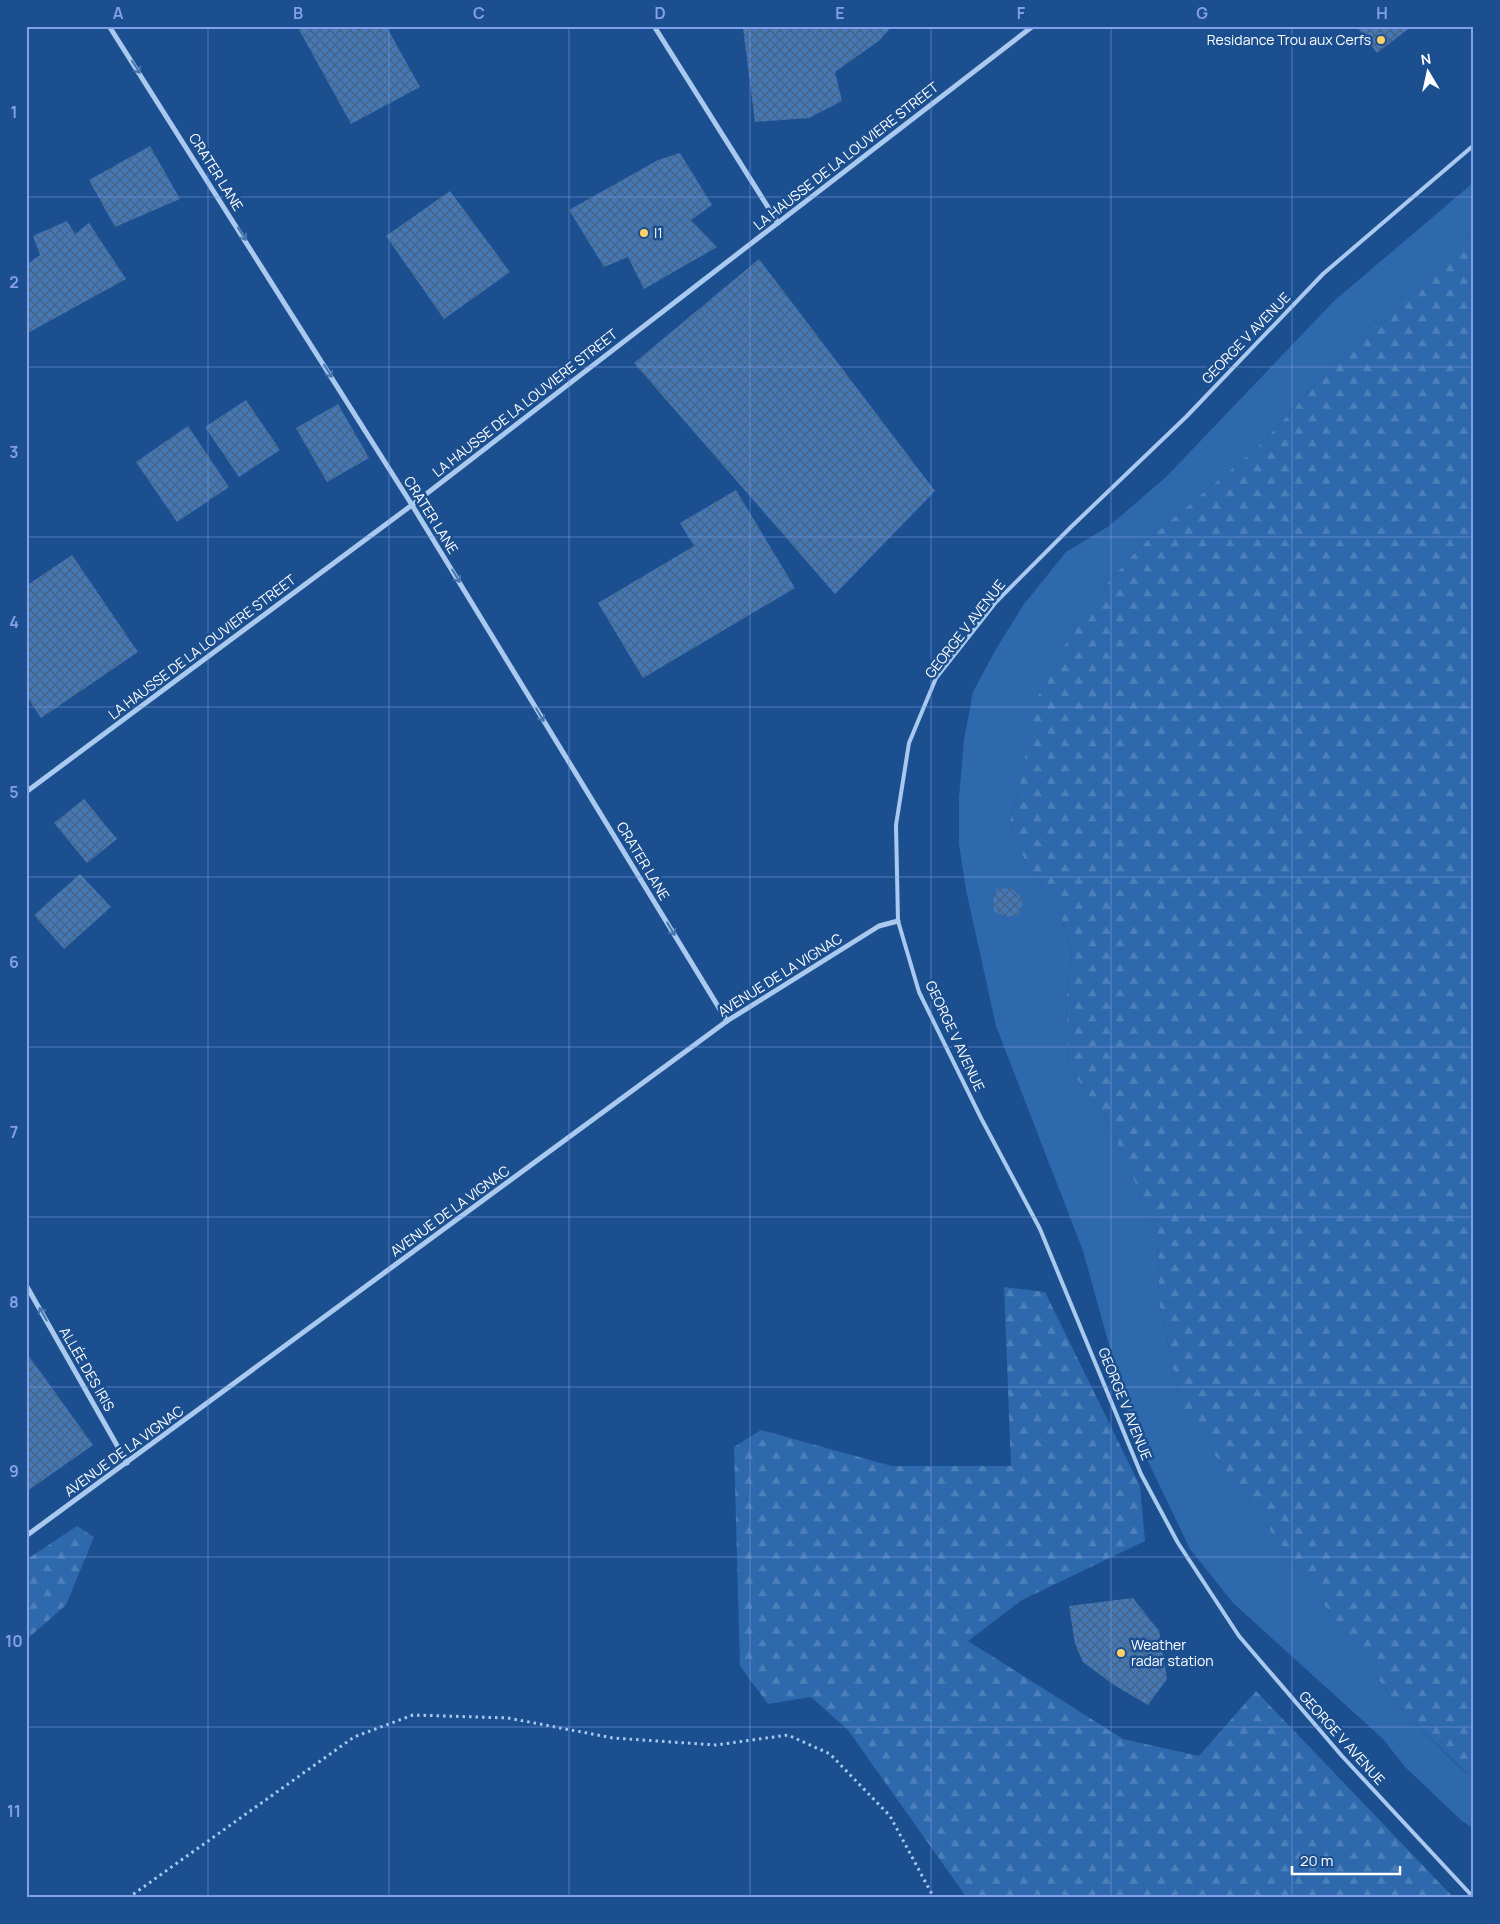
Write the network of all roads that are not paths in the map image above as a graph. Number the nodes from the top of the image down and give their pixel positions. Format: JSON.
{"nodes":[{"id":1,"x":109,"y":26,"type":"edge"},
{"id":2,"x":654,"y":26,"type":"edge"},
{"id":3,"x":1033,"y":26,"type":"edge"},
{"id":4,"x":1474,"y":145,"type":"edge"},
{"id":5,"x":778,"y":223,"type":"junction"},
{"id":6,"x":412,"y":505,"type":"junction"},
{"id":7,"x":26,"y":792,"type":"edge"},
{"id":8,"x":898,"y":921,"type":"junction"},
{"id":9,"x":727,"y":1021,"type":"junction"},
{"id":10,"x":26,"y":1285,"type":"edge"},
{"id":11,"x":127,"y":1463,"type":"junction"},
{"id":12,"x":26,"y":1536,"type":"edge"},
{"id":13,"x":1474,"y":1898,"type":"edge"}],
"edges":[{"from":1,"to":6,"type":"street","name":"CRATER LANE","one_way":true},
{"from":2,"to":5,"type":"street"},
{"from":3,"to":5,"type":"street","name":"LA HAUSSE DE LA LOUVIERE STREET"},
{"from":4,"to":8,"type":"lane","name":"GEORGE V AVENUE"},
{"from":5,"to":6,"type":"street","name":"LA HAUSSE DE LA LOUVIERE STREET"},
{"from":6,"to":7,"type":"street","name":"LA HAUSSE DE LA LOUVIERE STREET"},
{"from":6,"to":9,"type":"street","name":"CRATER LANE","one_way":true},
{"from":8,"to":9,"type":"street","name":"AVENUE DE LA VIGNAC"},
{"from":8,"to":13,"type":"lane","name":"GEORGE V AVENUE"},
{"from":9,"to":11,"type":"street","name":"AVENUE DE LA VIGNAC"},
{"from":11,"to":10,"type":"street","name":"ALLÉE DES IRIS","one_way":true},
{"from":11,"to":12,"type":"street","name":"AVENUE DE LA VIGNAC"}]}
